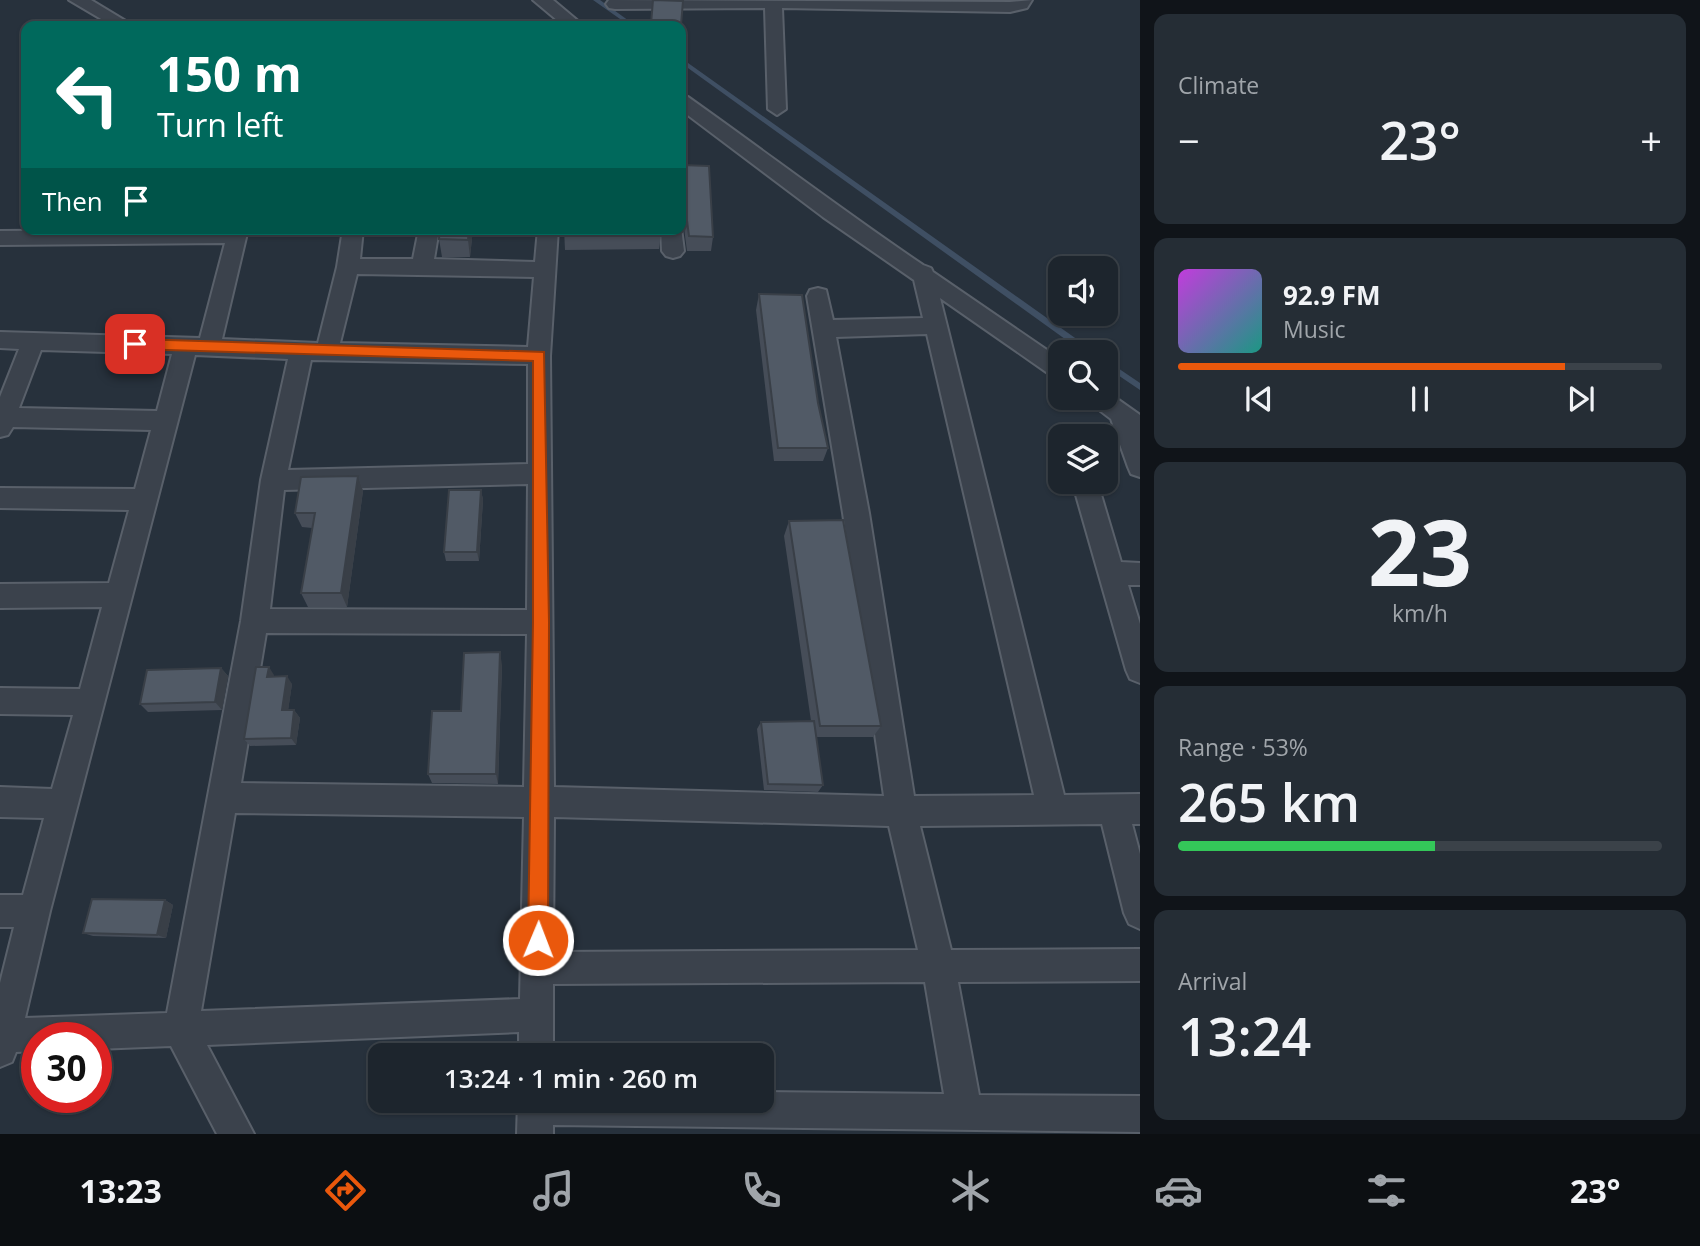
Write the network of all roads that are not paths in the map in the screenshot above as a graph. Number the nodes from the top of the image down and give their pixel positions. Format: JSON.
{"nodes":[{"id":1,"x":78,"y":0,"type":"edge"},
{"id":2,"x":542,"y":0,"type":"edge"},
{"id":3,"x":1023,"y":0,"type":"edge"},
{"id":4,"x":774,"y":1,"type":"edge"},
{"id":5,"x":693,"y":2,"type":"edge"},
{"id":6,"x":615,"y":4,"type":"dead end"},
{"id":7,"x":116,"y":21,"type":"edge"},
{"id":8,"x":567,"y":21,"type":"edge"},
{"id":9,"x":686,"y":105,"type":"edge"},
{"id":10,"x":777,"y":109,"type":"dead end"},
{"id":11,"x":118,"y":235,"type":"edge"},
{"id":12,"x":236,"y":235,"type":"edge"},
{"id":13,"x":352,"y":235,"type":"edge"},
{"id":14,"x":428,"y":235,"type":"edge"},
{"id":15,"x":548,"y":235,"type":"edge"},
{"id":16,"x":672,"y":235,"type":"edge"},
{"id":17,"x":0,"y":237,"type":"edge"},
{"id":18,"x":673,"y":251,"type":"dead end"},
{"id":19,"x":422,"y":265,"type":"junction"},
{"id":20,"x":348,"y":267,"type":"junction"},
{"id":21,"x":545,"y":270,"type":"junction"},
{"id":22,"x":923,"y":273,"type":"junction"},
{"id":23,"x":818,"y":296,"type":"dead end"},
{"id":24,"x":935,"y":326,"type":"junction"},
{"id":25,"x":824,"y":329,"type":"junction"},
{"id":26,"x":0,"y":340,"type":"edge"},
{"id":27,"x":33,"y":341,"type":"junction"},
{"id":28,"x":197,"y":346,"type":"junction"},
{"id":29,"x":314,"y":351,"type":"junction"},
{"id":30,"x":540,"y":356,"type":"junction"},
{"id":31,"x":1048,"y":362,"type":"edge"},
{"id":32,"x":1115,"y":410,"type":"edge"},
{"id":33,"x":165,"y":421,"type":"junction"},
{"id":34,"x":1130,"y":421,"type":"edge"},
{"id":35,"x":2,"y":423,"type":"edge"},
{"id":36,"x":1140,"y":467,"type":"edge"},
{"id":37,"x":541,"y":474,"type":"junction"},
{"id":38,"x":273,"y":480,"type":"junction"},
{"id":39,"x":1088,"y":494,"type":"edge"},
{"id":40,"x":0,"y":498,"type":"edge"},
{"id":41,"x":144,"y":500,"type":"junction"},
{"id":42,"x":1112,"y":573,"type":"junction"},
{"id":43,"x":1140,"y":573,"type":"edge"},
{"id":44,"x":119,"y":595,"type":"junction"},
{"id":45,"x":0,"y":596,"type":"edge"},
{"id":46,"x":255,"y":621,"type":"junction"},
{"id":47,"x":541,"y":622,"type":"junction"},
{"id":48,"x":1140,"y":670,"type":"edge"},
{"id":49,"x":0,"y":701,"type":"edge"},
{"id":50,"x":90,"y":702,"type":"junction"},
{"id":51,"x":223,"y":798,"type":"junction"},
{"id":52,"x":0,"y":802,"type":"edge"},
{"id":53,"x":540,"y":802,"type":"junction"},
{"id":54,"x":63,"y":804,"type":"junction"},
{"id":55,"x":1052,"y":808,"type":"junction"},
{"id":56,"x":1126,"y":810,"type":"edge"},
{"id":57,"x":901,"y":811,"type":"junction"},
{"id":58,"x":0,"y":911,"type":"edge"},
{"id":59,"x":34,"y":911,"type":"junction"},
{"id":60,"x":1140,"y":913,"type":"edge"},
{"id":61,"x":938,"y":964,"type":"junction"},
{"id":62,"x":1140,"y":965,"type":"edge"},
{"id":63,"x":537,"y":968,"type":"junction"},
{"id":64,"x":537,"y":1015,"type":"junction"},
{"id":65,"x":181,"y":1030,"type":"junction"},
{"id":66,"x":1,"y":1041,"type":"edge"},
{"id":67,"x":536,"y":1043,"type":"edge"},
{"id":68,"x":964,"y":1111,"type":"junction"},
{"id":69,"x":535,"y":1114,"type":"edge"},
{"id":70,"x":1140,"y":1114,"type":"edge"},
{"id":71,"x":236,"y":1134,"type":"edge"}],
"edges":[{"from":1,"to":7,"type":"street"},
{"from":2,"to":8,"type":"street"},
{"from":3,"to":4,"type":"street"},
{"from":4,"to":5,"type":"street"},
{"from":4,"to":10,"type":"street"},
{"from":5,"to":6,"type":"street"},
{"from":9,"to":22,"type":"street"},
{"from":11,"to":17,"type":"street"},
{"from":12,"to":28,"type":"street"},
{"from":13,"to":20,"type":"street"},
{"from":14,"to":19,"type":"street"},
{"from":15,"to":21,"type":"street"},
{"from":16,"to":18,"type":"street"},
{"from":19,"to":20,"type":"street"},
{"from":19,"to":21,"type":"street"},
{"from":20,"to":29,"type":"street"},
{"from":21,"to":30,"type":"street"},
{"from":22,"to":24,"type":"street"},
{"from":22,"to":31,"type":"street"},
{"from":23,"to":25,"type":"street"},
{"from":24,"to":25,"type":"street"},
{"from":24,"to":55,"type":"street"},
{"from":25,"to":57,"type":"street"},
{"from":26,"to":27,"type":"street"},
{"from":27,"to":28,"type":"street"},
{"from":27,"to":35,"type":"street"},
{"from":28,"to":29,"type":"street"},
{"from":28,"to":33,"type":"street"},
{"from":29,"to":30,"type":"street"},
{"from":29,"to":38,"type":"street"},
{"from":30,"to":37,"type":"street"},
{"from":32,"to":34,"type":"street"},
{"from":33,"to":35,"type":"street"},
{"from":33,"to":41,"type":"street"},
{"from":34,"to":36,"type":"street"},
{"from":37,"to":38,"type":"street"},
{"from":37,"to":47,"type":"street"},
{"from":38,"to":46,"type":"street"},
{"from":39,"to":42,"type":"street"},
{"from":40,"to":41,"type":"street"},
{"from":41,"to":44,"type":"street"},
{"from":42,"to":43,"type":"street"},
{"from":42,"to":48,"type":"street"},
{"from":44,"to":45,"type":"street"},
{"from":44,"to":50,"type":"street"},
{"from":46,"to":47,"type":"street"},
{"from":46,"to":51,"type":"street"},
{"from":47,"to":53,"type":"street"},
{"from":49,"to":50,"type":"street"},
{"from":50,"to":54,"type":"street"},
{"from":51,"to":53,"type":"street"},
{"from":51,"to":65,"type":"street"},
{"from":52,"to":54,"type":"street"},
{"from":53,"to":57,"type":"street"},
{"from":53,"to":63,"type":"street"},
{"from":54,"to":59,"type":"street"},
{"from":55,"to":56,"type":"street"},
{"from":55,"to":57,"type":"street"},
{"from":56,"to":60,"type":"street"},
{"from":57,"to":61,"type":"street"},
{"from":58,"to":59,"type":"street"},
{"from":59,"to":66,"type":"street"},
{"from":61,"to":62,"type":"street"},
{"from":61,"to":63,"type":"street"},
{"from":61,"to":68,"type":"street"},
{"from":63,"to":64,"type":"street"},
{"from":64,"to":65,"type":"street"},
{"from":64,"to":67,"type":"street"},
{"from":65,"to":66,"type":"street"},
{"from":65,"to":71,"type":"street"},
{"from":68,"to":69,"type":"street"},
{"from":68,"to":70,"type":"street"}]}
